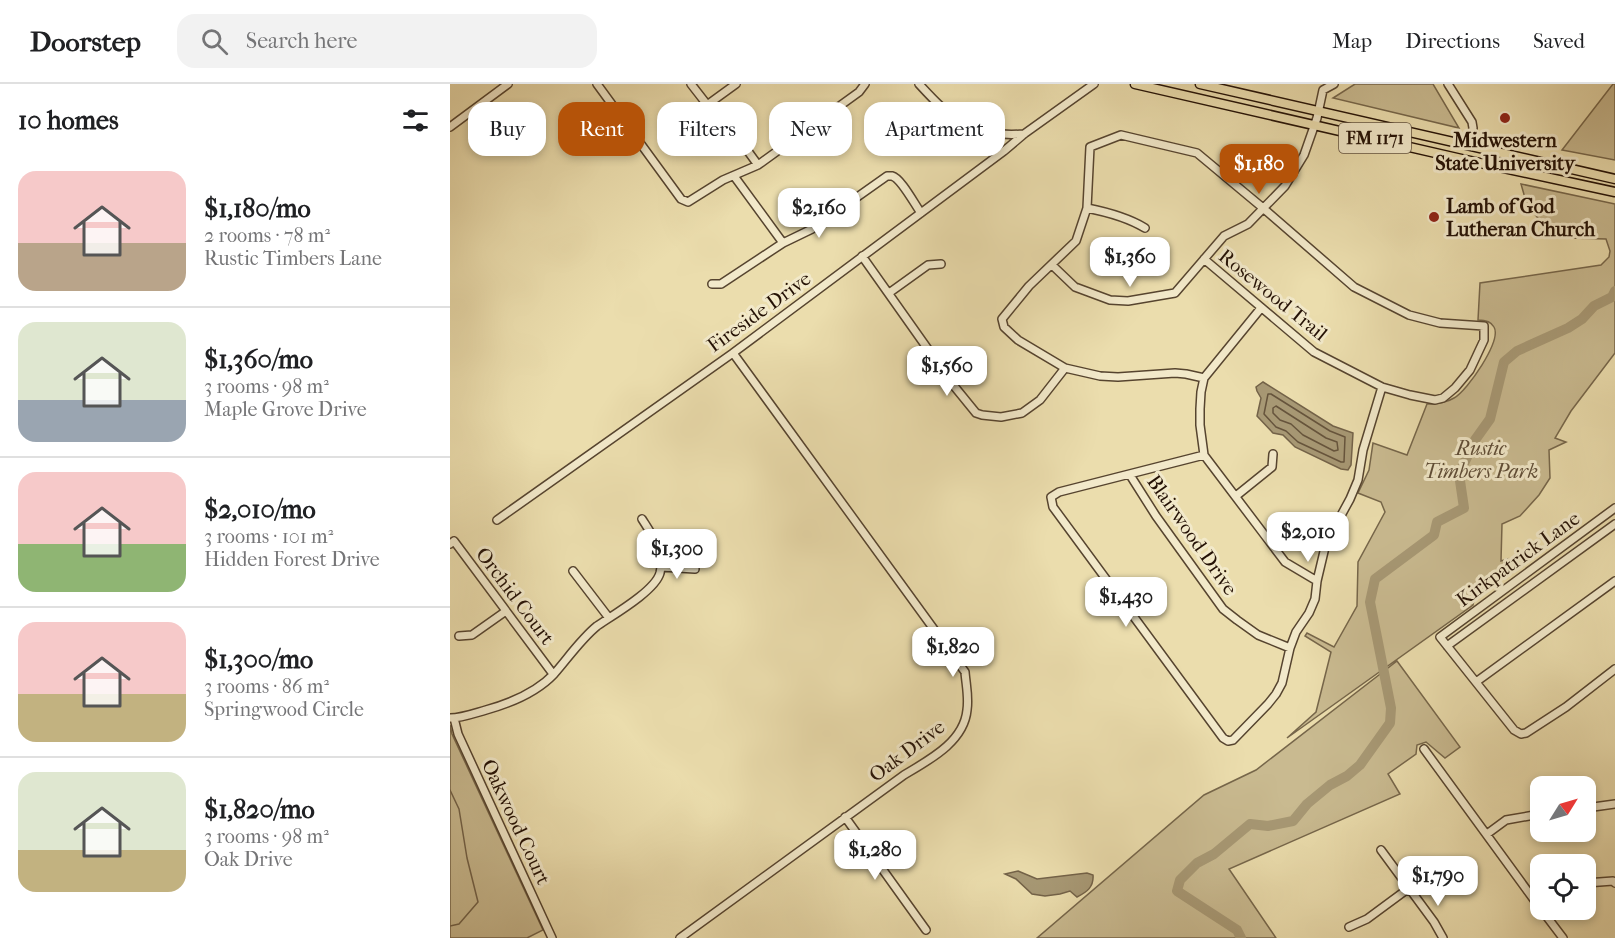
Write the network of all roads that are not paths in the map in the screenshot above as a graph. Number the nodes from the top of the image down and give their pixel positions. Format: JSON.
{"nodes":[{"id":1,"x":508,"y":84,"type":"edge"},
{"id":2,"x":597,"y":84,"type":"edge"},
{"id":3,"x":691,"y":84,"type":"edge"},
{"id":4,"x":736,"y":84,"type":"edge"},
{"id":5,"x":865,"y":84,"type":"edge"},
{"id":6,"x":919,"y":84,"type":"edge"},
{"id":7,"x":1094,"y":84,"type":"edge"},
{"id":8,"x":1135,"y":84,"type":"edge"},
{"id":9,"x":1200,"y":84,"type":"edge"},
{"id":10,"x":1334,"y":84,"type":"edge"},
{"id":11,"x":1448,"y":84,"type":"edge"},
{"id":12,"x":706,"y":102,"type":"edge"},
{"id":13,"x":712,"y":102,"type":"edge"},
{"id":14,"x":1319,"y":111,"type":"junction"},
{"id":15,"x":1315,"y":124,"type":"junction"},
{"id":16,"x":450,"y":127,"type":"edge"},
{"id":17,"x":1024,"y":134,"type":"junction"},
{"id":18,"x":1470,"y":145,"type":"junction"},
{"id":19,"x":751,"y":156,"type":"edge"},
{"id":20,"x":1466,"y":160,"type":"junction"},
{"id":21,"x":758,"y":165,"type":"junction"},
{"id":22,"x":734,"y":176,"type":"junction"},
{"id":23,"x":1615,"y":178,"type":"edge"},
{"id":24,"x":1615,"y":192,"type":"edge"},
{"id":25,"x":1087,"y":208,"type":"junction"},
{"id":26,"x":1263,"y":208,"type":"junction"},
{"id":27,"x":921,"y":213,"type":"junction"},
{"id":28,"x":1145,"y":228,"type":"dead end"},
{"id":29,"x":783,"y":243,"type":"junction"},
{"id":30,"x":862,"y":256,"type":"junction"},
{"id":31,"x":1204,"y":259,"type":"junction"},
{"id":32,"x":941,"y":264,"type":"dead end"},
{"id":33,"x":1052,"y":265,"type":"junction"},
{"id":34,"x":712,"y":284,"type":"dead end"},
{"id":35,"x":888,"y":293,"type":"junction"},
{"id":36,"x":1261,"y":308,"type":"junction"},
{"id":37,"x":733,"y":353,"type":"junction"},
{"id":38,"x":1065,"y":368,"type":"junction"},
{"id":39,"x":1204,"y":378,"type":"junction"},
{"id":40,"x":1382,"y":387,"type":"junction"},
{"id":41,"x":1273,"y":454,"type":"dead end"},
{"id":42,"x":1204,"y":455,"type":"junction"},
{"id":43,"x":1130,"y":475,"type":"junction"},
{"id":44,"x":1236,"y":496,"type":"junction"},
{"id":45,"x":1615,"y":508,"type":"edge"},
{"id":46,"x":642,"y":519,"type":"dead end"},
{"id":47,"x":497,"y":520,"type":"dead end"},
{"id":48,"x":1615,"y":524,"type":"edge"},
{"id":49,"x":450,"y":543,"type":"edge"},
{"id":50,"x":661,"y":567,"type":"junction"},
{"id":51,"x":695,"y":569,"type":"dead end"},
{"id":52,"x":573,"y":571,"type":"dead end"},
{"id":53,"x":1317,"y":581,"type":"junction"},
{"id":54,"x":1615,"y":581,"type":"edge"},
{"id":55,"x":506,"y":611,"type":"junction"},
{"id":56,"x":609,"y":618,"type":"junction"},
{"id":57,"x":459,"y":636,"type":"dead end"},
{"id":58,"x":1447,"y":646,"type":"junction"},
{"id":59,"x":1290,"y":648,"type":"junction"},
{"id":60,"x":1615,"y":669,"type":"edge"},
{"id":61,"x":553,"y":674,"type":"junction"},
{"id":62,"x":1476,"y":682,"type":"junction"},
{"id":63,"x":452,"y":718,"type":"edge"},
{"id":64,"x":1424,"y":749,"type":"dead end"},
{"id":65,"x":1615,"y":804,"type":"edge"},
{"id":66,"x":1596,"y":807,"type":"edge"},
{"id":67,"x":1530,"y":815,"type":"edge"},
{"id":68,"x":845,"y":817,"type":"junction"},
{"id":69,"x":1487,"y":834,"type":"junction"},
{"id":70,"x":1381,"y":850,"type":"dead end"},
{"id":71,"x":1596,"y":882,"type":"edge"},
{"id":72,"x":1615,"y":882,"type":"edge"},
{"id":73,"x":1409,"y":888,"type":"junction"},
{"id":74,"x":1530,"y":892,"type":"edge"},
{"id":75,"x":1550,"y":920,"type":"edge"},
{"id":76,"x":1349,"y":927,"type":"dead end"},
{"id":77,"x":926,"y":930,"type":"dead end"},
{"id":78,"x":552,"y":938,"type":"edge"},
{"id":79,"x":680,"y":938,"type":"edge"},
{"id":80,"x":1443,"y":938,"type":"edge"},
{"id":81,"x":1563,"y":938,"type":"edge"}],
"edges":[{"from":1,"to":16,"type":"street"},
{"from":2,"to":22,"type":"street"},
{"from":3,"to":12,"type":"street"},
{"from":4,"to":13,"type":"street"},
{"from":5,"to":21,"type":"street"},
{"from":6,"to":17,"type":"street"},
{"from":7,"to":17,"type":"street","name":"Fireside Drive"},
{"from":8,"to":15,"type":"main road","number":"FM 1171"},
{"from":9,"to":14,"type":"main road","number":"FM 1171"},
{"from":10,"to":14,"type":"street"},
{"from":11,"to":18,"type":"street"},
{"from":14,"to":15,"type":"street"},
{"from":14,"to":18,"type":"main road","number":"FM 1171"},
{"from":15,"to":20,"type":"main road","number":"FM 1171"},
{"from":15,"to":26,"type":"street"},
{"from":17,"to":27,"type":"street","name":"Fireside Drive"},
{"from":18,"to":20,"type":"main road"},
{"from":18,"to":23,"type":"main road","number":"FM 1171"},
{"from":19,"to":21,"type":"street"},
{"from":20,"to":24,"type":"main road","number":"FM 1171"},
{"from":21,"to":22,"type":"street"},
{"from":22,"to":29,"type":"street"},
{"from":25,"to":26,"type":"street"},
{"from":25,"to":28,"type":"street"},
{"from":25,"to":33,"type":"street"},
{"from":26,"to":31,"type":"street"},
{"from":26,"to":40,"type":"street","name":"Rosewood Trail"},
{"from":27,"to":29,"type":"street"},
{"from":27,"to":30,"type":"street","name":"Fireside Drive"},
{"from":29,"to":34,"type":"street"},
{"from":30,"to":35,"type":"street"},
{"from":30,"to":37,"type":"street","name":"Fireside Drive"},
{"from":31,"to":33,"type":"street"},
{"from":31,"to":36,"type":"street","name":"Rosewood Trail"},
{"from":32,"to":35,"type":"street"},
{"from":33,"to":38,"type":"street"},
{"from":35,"to":38,"type":"street"},
{"from":36,"to":39,"type":"street"},
{"from":36,"to":40,"type":"street","name":"Rosewood Trail"},
{"from":37,"to":47,"type":"street","name":"Fireside Drive"},
{"from":37,"to":68,"type":"street","name":"Oak Drive"},
{"from":38,"to":39,"type":"street"},
{"from":39,"to":42,"type":"street"},
{"from":40,"to":53,"type":"street"},
{"from":41,"to":44,"type":"street"},
{"from":42,"to":43,"type":"street"},
{"from":42,"to":44,"type":"street"},
{"from":43,"to":59,"type":"street","name":"Blairwood Drive"},
{"from":43,"to":59,"type":"street"},
{"from":44,"to":53,"type":"street"},
{"from":45,"to":58,"type":"street","name":"Kirkpatrick Lane"},
{"from":46,"to":50,"type":"street"},
{"from":48,"to":58,"type":"street","name":"Kirkpatrick Lane"},
{"from":49,"to":55,"type":"street","name":"Orchid Court"},
{"from":50,"to":51,"type":"street"},
{"from":50,"to":56,"type":"street"},
{"from":52,"to":56,"type":"street"},
{"from":53,"to":59,"type":"street"},
{"from":54,"to":62,"type":"street"},
{"from":55,"to":57,"type":"street"},
{"from":55,"to":61,"type":"street","name":"Orchid Court"},
{"from":56,"to":61,"type":"street"},
{"from":58,"to":62,"type":"street"},
{"from":60,"to":62,"type":"street"},
{"from":61,"to":63,"type":"street"},
{"from":63,"to":78,"type":"street","name":"Oakwood Court"},
{"from":64,"to":69,"type":"street"},
{"from":65,"to":66,"type":"street"},
{"from":67,"to":69,"type":"street"},
{"from":68,"to":77,"type":"street"},
{"from":68,"to":79,"type":"street","name":"Oak Drive"},
{"from":69,"to":74,"type":"street"},
{"from":70,"to":73,"type":"street"},
{"from":71,"to":72,"type":"street"},
{"from":73,"to":76,"type":"street"},
{"from":73,"to":80,"type":"street"},
{"from":75,"to":81,"type":"street"}]}
